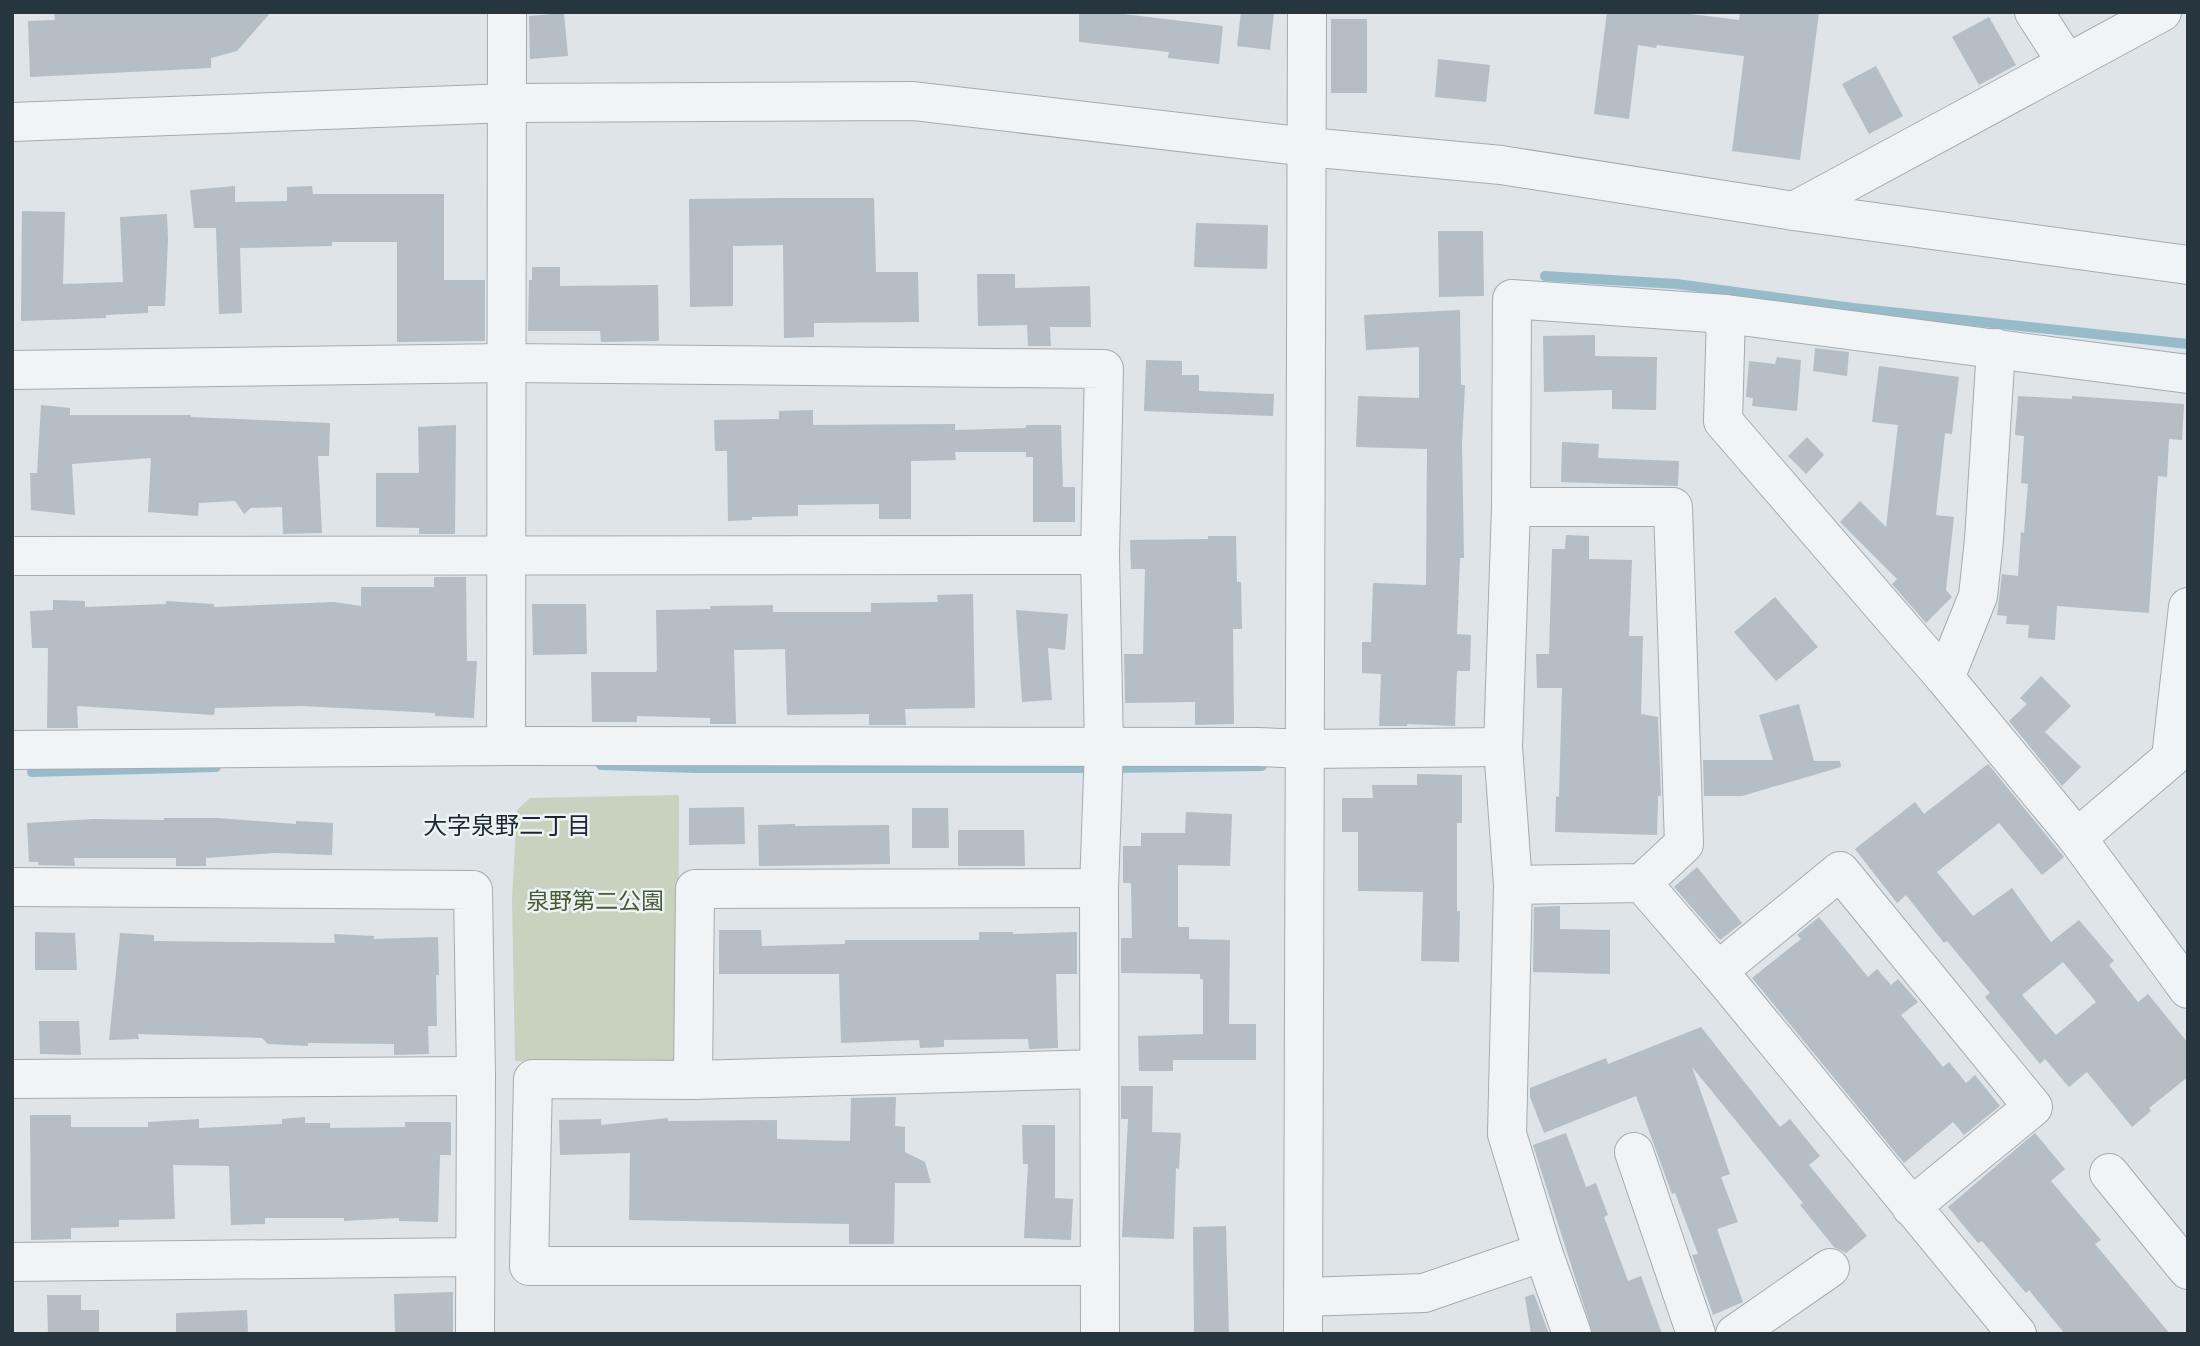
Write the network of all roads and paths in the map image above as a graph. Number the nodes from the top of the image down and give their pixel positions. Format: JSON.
{"nodes":[{"id":1,"x":507,"y":12,"type":"edge"},
{"id":2,"x":1307,"y":12,"type":"edge"},
{"id":3,"x":2034,"y":12,"type":"edge"},
{"id":4,"x":2162,"y":12,"type":"edge"},
{"id":5,"x":2067,"y":63,"type":"junction"},
{"id":6,"x":509,"y":103,"type":"junction"},
{"id":7,"x":12,"y":122,"type":"edge"},
{"id":8,"x":1308,"y":147,"type":"junction"},
{"id":9,"x":1794,"y":211,"type":"junction"},
{"id":10,"x":2188,"y":265,"type":"edge"},
{"id":11,"x":1726,"y":314,"type":"junction"},
{"id":12,"x":1996,"y":348,"type":"junction"},
{"id":13,"x":507,"y":363,"type":"junction"},
{"id":14,"x":12,"y":370,"type":"edge"},
{"id":15,"x":2188,"y":374,"type":"edge"},
{"id":16,"x":1511,"y":507,"type":"junction"},
{"id":17,"x":507,"y":555,"type":"junction"},
{"id":18,"x":1100,"y":555,"type":"junction"},
{"id":19,"x":12,"y":556,"type":"edge"},
{"id":20,"x":2188,"y":607,"type":"edge"},
{"id":21,"x":1945,"y":678,"type":"junction"},
{"id":22,"x":506,"y":746,"type":"junction"},
{"id":23,"x":1104,"y":747,"type":"junction"},
{"id":24,"x":1503,"y":747,"type":"junction"},
{"id":25,"x":1305,"y":749,"type":"junction"},
{"id":26,"x":12,"y":750,"type":"edge"},
{"id":27,"x":2077,"y":838,"type":"junction"},
{"id":28,"x":1642,"y":883,"type":"junction"},
{"id":29,"x":1513,"y":885,"type":"junction"},
{"id":30,"x":12,"y":887,"type":"edge"},
{"id":31,"x":1099,"y":888,"type":"junction"},
{"id":32,"x":1718,"y":971,"type":"junction"},
{"id":33,"x":2188,"y":989,"type":"edge"},
{"id":34,"x":1099,"y":1069,"type":"junction"},
{"id":35,"x":476,"y":1076,"type":"junction"},
{"id":36,"x":12,"y":1079,"type":"edge"},
{"id":37,"x":693,"y":1080,"type":"junction"},
{"id":38,"x":1634,"y":1152,"type":"dead end"},
{"id":39,"x":2109,"y":1173,"type":"dead end"},
{"id":40,"x":1911,"y":1207,"type":"junction"},
{"id":41,"x":1543,"y":1252,"type":"junction"},
{"id":42,"x":475,"y":1257,"type":"junction"},
{"id":43,"x":12,"y":1262,"type":"edge"},
{"id":44,"x":1100,"y":1266,"type":"junction"},
{"id":45,"x":1830,"y":1268,"type":"dead end"},
{"id":46,"x":2188,"y":1270,"type":"edge"},
{"id":47,"x":1303,"y":1315,"type":"edge"},
{"id":48,"x":475,"y":1334,"type":"edge"},
{"id":49,"x":1100,"y":1334,"type":"edge"},
{"id":50,"x":1572,"y":1334,"type":"edge"},
{"id":51,"x":1696,"y":1334,"type":"edge"},
{"id":52,"x":1735,"y":1334,"type":"edge"},
{"id":53,"x":2017,"y":1334,"type":"edge"}],
"edges":[{"from":1,"to":6,"type":"street"},
{"from":2,"to":8,"type":"street"},
{"from":3,"to":5,"type":"street"},
{"from":4,"to":5,"type":"street"},
{"from":5,"to":9,"type":"street"},
{"from":6,"to":7,"type":"street"},
{"from":6,"to":8,"type":"street"},
{"from":6,"to":13,"type":"street"},
{"from":8,"to":9,"type":"street"},
{"from":8,"to":25,"type":"street"},
{"from":9,"to":10,"type":"street"},
{"from":11,"to":12,"type":"street"},
{"from":11,"to":16,"type":"street"},
{"from":11,"to":21,"type":"street"},
{"from":12,"to":15,"type":"street"},
{"from":12,"to":21,"type":"street"},
{"from":13,"to":14,"type":"street"},
{"from":13,"to":17,"type":"street"},
{"from":13,"to":18,"type":"street"},
{"from":16,"to":24,"type":"street"},
{"from":16,"to":28,"type":"street"},
{"from":17,"to":18,"type":"street"},
{"from":17,"to":19,"type":"street"},
{"from":17,"to":22,"type":"street"},
{"from":18,"to":23,"type":"street"},
{"from":20,"to":27,"type":"street"},
{"from":21,"to":27,"type":"street"},
{"from":22,"to":23,"type":"street"},
{"from":22,"to":26,"type":"street"},
{"from":23,"to":25,"type":"street"},
{"from":23,"to":31,"type":"street"},
{"from":24,"to":25,"type":"street"},
{"from":24,"to":29,"type":"street"},
{"from":25,"to":47,"type":"street"},
{"from":27,"to":33,"type":"street"},
{"from":28,"to":29,"type":"street"},
{"from":28,"to":32,"type":"street"},
{"from":29,"to":41,"type":"street"},
{"from":30,"to":35,"type":"street"},
{"from":31,"to":34,"type":"street"},
{"from":31,"to":37,"type":"street"},
{"from":32,"to":40,"type":"street"},
{"from":32,"to":40,"type":"street"},
{"from":34,"to":37,"type":"street"},
{"from":34,"to":44,"type":"street"},
{"from":35,"to":36,"type":"street"},
{"from":35,"to":42,"type":"street"},
{"from":37,"to":44,"type":"street"},
{"from":38,"to":51,"type":"street"},
{"from":39,"to":46,"type":"street"},
{"from":40,"to":53,"type":"street"},
{"from":41,"to":47,"type":"street"},
{"from":41,"to":50,"type":"street"},
{"from":42,"to":43,"type":"street"},
{"from":42,"to":48,"type":"street"},
{"from":44,"to":49,"type":"street"},
{"from":45,"to":52,"type":"street"}]}
